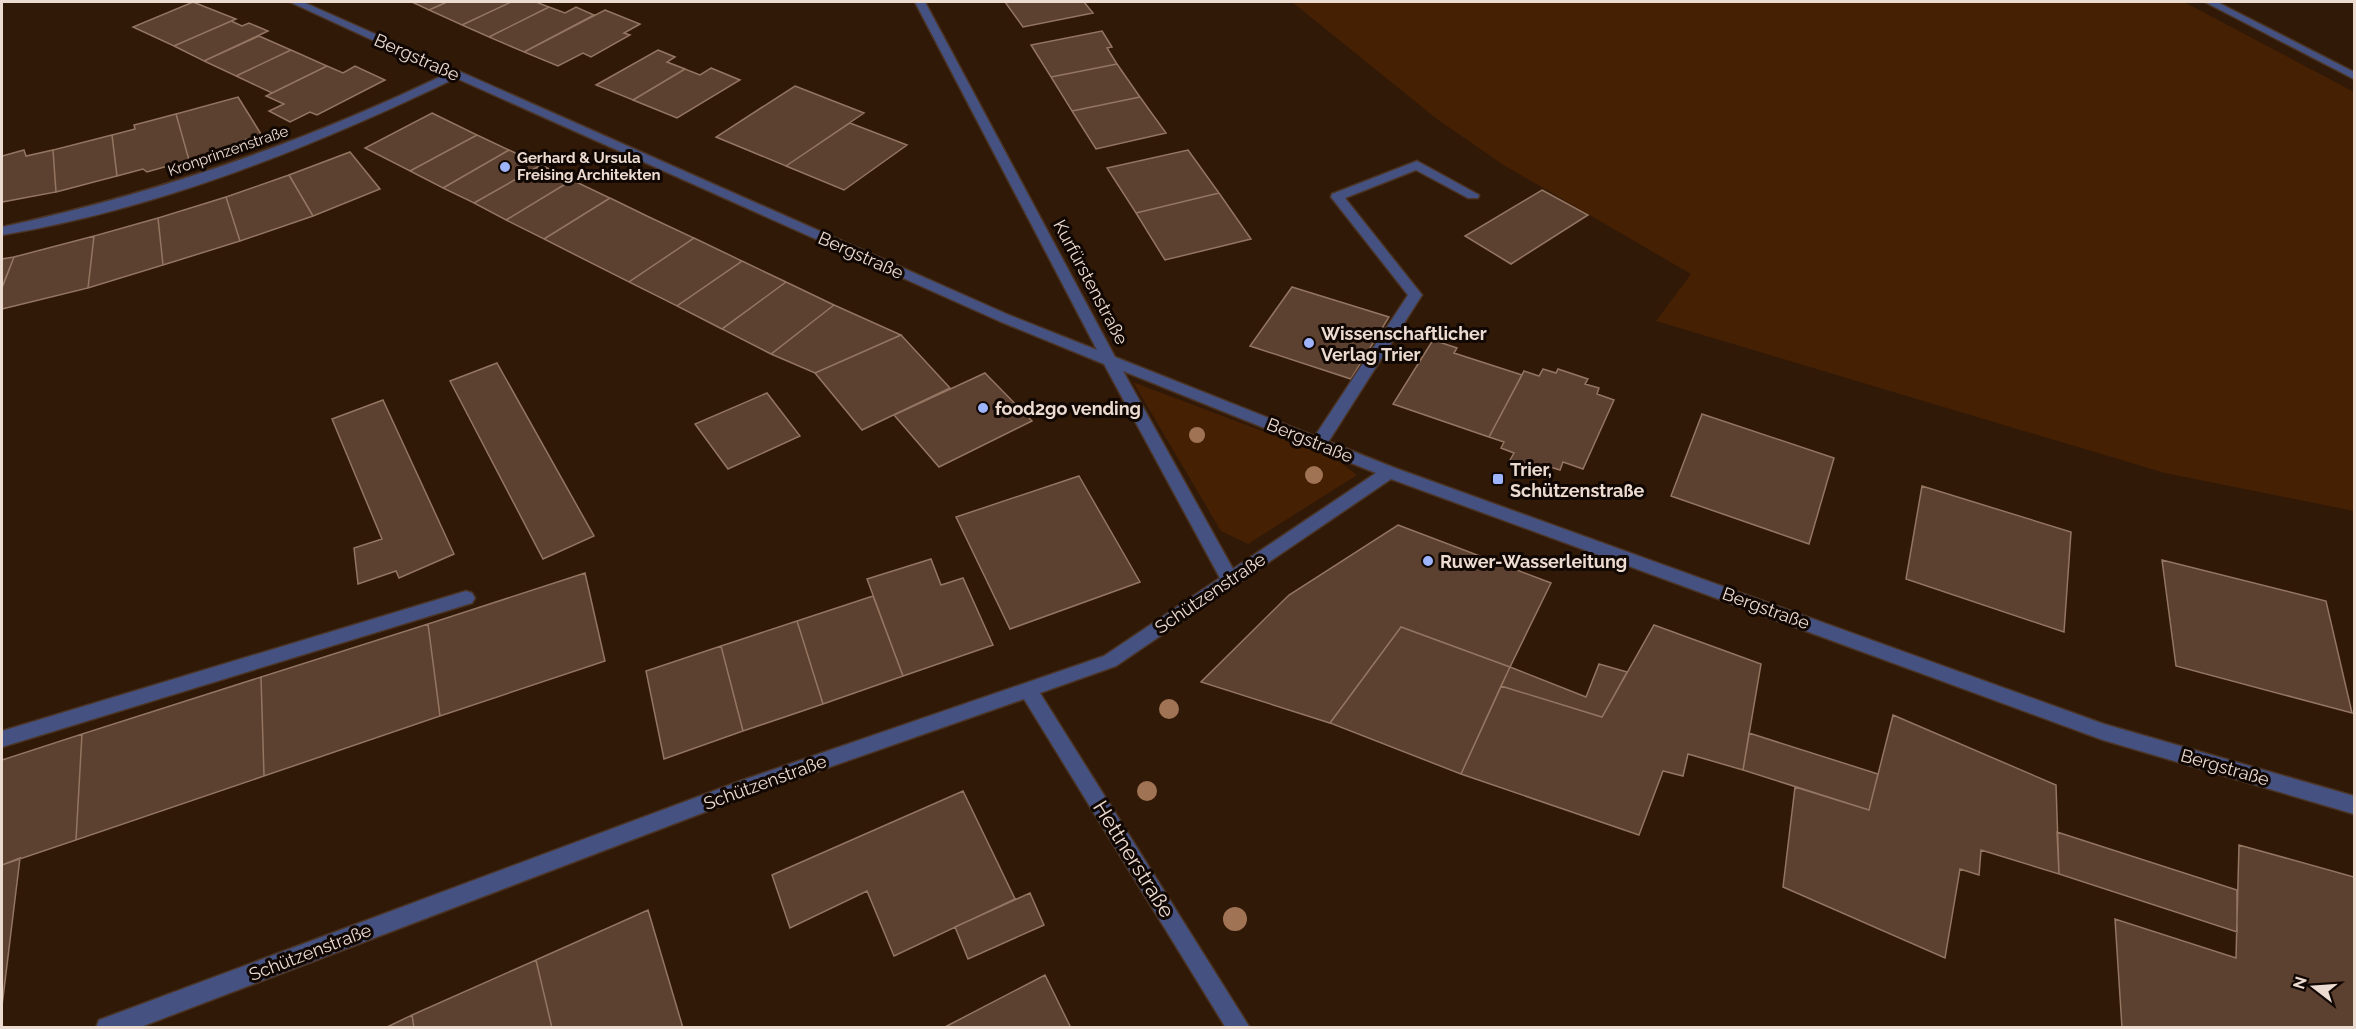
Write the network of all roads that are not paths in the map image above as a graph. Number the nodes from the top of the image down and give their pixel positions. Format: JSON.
{"nodes":[{"id":1,"x":295,"y":2,"type":"edge"},
{"id":2,"x":920,"y":2,"type":"edge"},
{"id":3,"x":2210,"y":2,"type":"edge"},
{"id":4,"x":455,"y":74,"type":"junction"},
{"id":5,"x":2355,"y":76,"type":"edge"},
{"id":6,"x":1473,"y":195,"type":"dead end"},
{"id":7,"x":2,"y":231,"type":"edge"},
{"id":8,"x":1109,"y":359,"type":"junction"},
{"id":9,"x":1318,"y":443,"type":"junction"},
{"id":10,"x":1389,"y":472,"type":"junction"},
{"id":11,"x":1230,"y":580,"type":"junction"},
{"id":12,"x":466,"y":598,"type":"dead end"},
{"id":13,"x":1029,"y":691,"type":"junction"},
{"id":14,"x":2,"y":739,"type":"edge"},
{"id":15,"x":2355,"y":805,"type":"edge"},
{"id":16,"x":107,"y":1028,"type":"edge"},
{"id":17,"x":1239,"y":1028,"type":"edge"}],
"edges":[{"from":1,"to":4,"type":"street","name":"Bergstraße"},
{"from":2,"to":8,"type":"street","name":"Kurfürstenstraße"},
{"from":3,"to":5,"type":"street"},
{"from":4,"to":7,"type":"street","name":"Kronprinzenstraße"},
{"from":4,"to":8,"type":"street","name":"Bergstraße"},
{"from":6,"to":9,"type":"street"},
{"from":8,"to":9,"type":"street","name":"Bergstraße"},
{"from":8,"to":11,"type":"street","name":"Kurfürstenstraße"},
{"from":9,"to":10,"type":"street","name":"Bergstraße"},
{"from":10,"to":11,"type":"street","name":"Schützenstraße"},
{"from":10,"to":15,"type":"street","name":"Bergstraße"},
{"from":11,"to":13,"type":"street","name":"Schützenstraße"},
{"from":12,"to":14,"type":"street"},
{"from":13,"to":16,"type":"street","name":"Schützenstraße"},
{"from":13,"to":17,"type":"street","name":"Hettnerstraße"}]}
